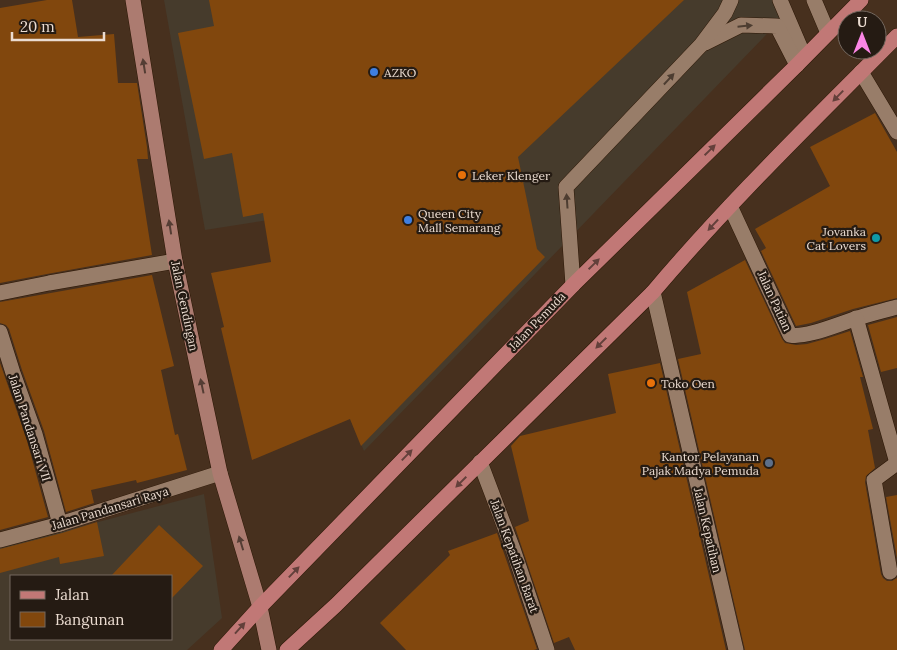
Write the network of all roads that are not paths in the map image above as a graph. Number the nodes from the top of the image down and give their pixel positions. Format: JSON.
{"nodes":[{"id":1,"x":133,"y":0,"type":"edge"},
{"id":2,"x":731,"y":0,"type":"edge"},
{"id":3,"x":780,"y":0,"type":"edge"},
{"id":4,"x":814,"y":0,"type":"edge"},
{"id":5,"x":861,"y":0,"type":"edge"},
{"id":6,"x":828,"y":33,"type":"junction"},
{"id":7,"x":897,"y":36,"type":"edge"},
{"id":8,"x":701,"y":45,"type":"junction"},
{"id":9,"x":801,"y":61,"type":"junction"},
{"id":10,"x":861,"y":72,"type":"junction"},
{"id":11,"x":897,"y":132,"type":"edge"},
{"id":12,"x":730,"y":206,"type":"junction"},
{"id":13,"x":175,"y":260,"type":"junction"},
{"id":14,"x":573,"y":285,"type":"junction"},
{"id":15,"x":653,"y":292,"type":"junction"},
{"id":16,"x":0,"y":293,"type":"edge"},
{"id":17,"x":897,"y":307,"type":"edge"},
{"id":18,"x":856,"y":318,"type":"junction"},
{"id":19,"x":0,"y":332,"type":"edge"},
{"id":20,"x":480,"y":462,"type":"junction"},
{"id":21,"x":897,"y":463,"type":"edge"},
{"id":22,"x":220,"y":473,"type":"junction"},
{"id":23,"x":60,"y":524,"type":"junction"},
{"id":24,"x":0,"y":540,"type":"edge"},
{"id":25,"x":890,"y":572,"type":"dead end"},
{"id":26,"x":260,"y":607,"type":"junction"},
{"id":27,"x":221,"y":650,"type":"edge"},
{"id":28,"x":269,"y":650,"type":"edge"},
{"id":29,"x":287,"y":650,"type":"edge"},
{"id":30,"x":547,"y":650,"type":"edge"},
{"id":31,"x":736,"y":650,"type":"edge"}],
"edges":[{"from":13,"to":1,"type":"main road","name":"Jalan Gendingan","one_way":true},
{"from":2,"to":8,"type":"street"},
{"from":3,"to":9,"type":"street"},
{"from":4,"to":6,"type":"street"},
{"from":5,"to":6,"type":"main road","name":"Jalan Pemuda"},
{"from":6,"to":9,"type":"main road","name":"Jalan Pemuda"},
{"from":7,"to":10,"type":"main road"},
{"from":8,"to":9,"type":"street","one_way":true},
{"from":14,"to":8,"type":"street","one_way":true},
{"from":14,"to":9,"type":"main road","name":"Jalan Pemuda","one_way":true},
{"from":10,"to":11,"type":"street"},
{"from":10,"to":12,"type":"main road","one_way":true},
{"from":12,"to":15,"type":"main road","one_way":true},
{"from":12,"to":18,"type":"street","name":"Jalan Patian"},
{"from":13,"to":16,"type":"street"},
{"from":22,"to":13,"type":"main road","name":"Jalan Gendingan","one_way":true},
{"from":26,"to":14,"type":"main road","name":"Jalan Pemuda","one_way":true},
{"from":15,"to":20,"type":"main road","one_way":true},
{"from":15,"to":31,"type":"street","name":"Jalan Kepatihan"},
{"from":17,"to":18,"type":"street"},
{"from":18,"to":21,"type":"street"},
{"from":19,"to":23,"type":"street","name":"Jalan Pandansari VII"},
{"from":20,"to":29,"type":"main road","one_way":true},
{"from":20,"to":30,"type":"street","name":"Jalan Kepatihan Barat"},
{"from":21,"to":25,"type":"street"},
{"from":22,"to":23,"type":"street","name":"Jalan Pandansari Raya"},
{"from":26,"to":22,"type":"main road","name":"Jalan Gendingan","one_way":true},
{"from":23,"to":24,"type":"street","name":"Jalan Pandansari Raya"},
{"from":27,"to":26,"type":"main road","name":"Jalan Pemuda","one_way":true},
{"from":26,"to":28,"type":"main road","name":"Jalan Gendingan"}]}
